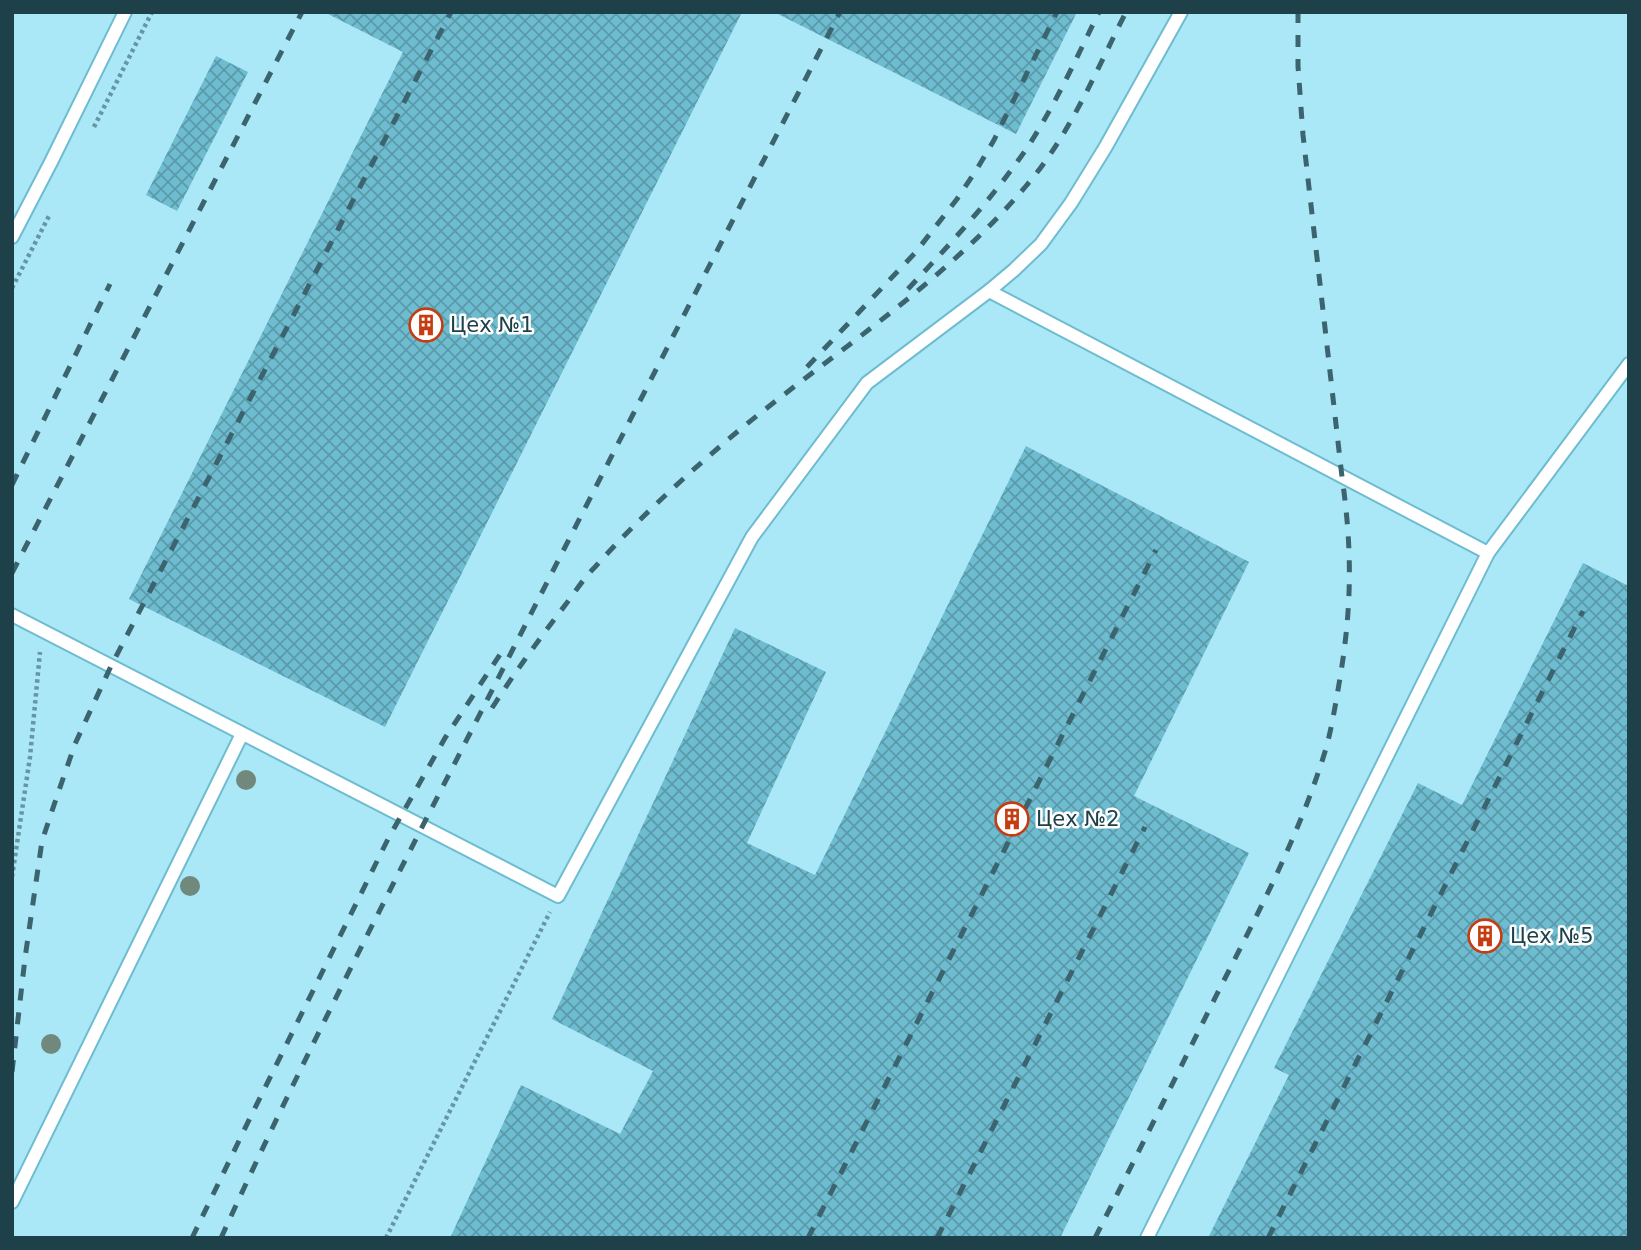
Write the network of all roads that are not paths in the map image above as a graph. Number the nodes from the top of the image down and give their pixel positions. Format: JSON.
{"nodes":[{"id":1,"x":125,"y":12,"type":"edge"},
{"id":2,"x":1181,"y":12,"type":"edge"},
{"id":3,"x":12,"y":237,"type":"edge"},
{"id":4,"x":989,"y":291,"type":"junction"},
{"id":5,"x":1629,"y":364,"type":"edge"},
{"id":6,"x":1488,"y":553,"type":"junction"},
{"id":7,"x":12,"y":615,"type":"edge"},
{"id":8,"x":242,"y":733,"type":"junction"},
{"id":9,"x":12,"y":1202,"type":"edge"},
{"id":10,"x":1147,"y":1238,"type":"edge"}],
"edges":[{"from":1,"to":3,"type":"lane"},
{"from":2,"to":4,"type":"lane"},
{"from":4,"to":6,"type":"lane"},
{"from":4,"to":8,"type":"lane"},
{"from":5,"to":6,"type":"lane"},
{"from":6,"to":10,"type":"lane"},
{"from":7,"to":8,"type":"lane"},
{"from":8,"to":9,"type":"lane"}]}
